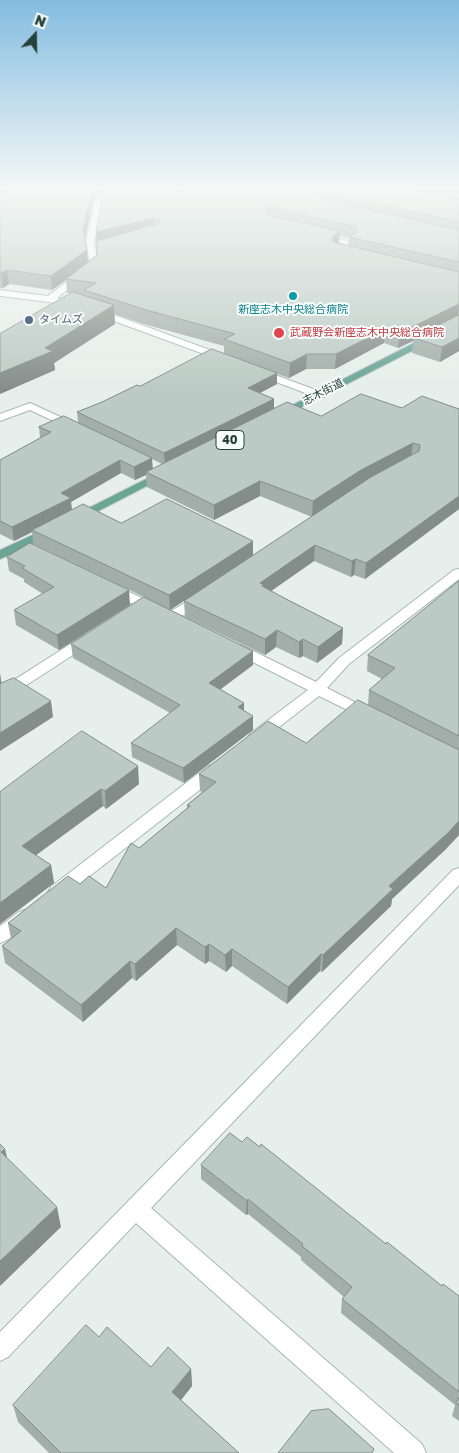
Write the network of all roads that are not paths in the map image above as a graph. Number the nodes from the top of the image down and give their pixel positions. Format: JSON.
{"nodes":[{"id":1,"x":95,"y":255,"type":"edge"},
{"id":2,"x":347,"y":255,"type":"edge"},
{"id":3,"x":355,"y":257,"type":"edge"},
{"id":4,"x":0,"y":293,"type":"edge"},
{"id":5,"x":50,"y":298,"type":"junction"},
{"id":6,"x":459,"y":323,"type":"edge"},
{"id":7,"x":320,"y":394,"type":"junction"},
{"id":8,"x":0,"y":418,"type":"edge"},
{"id":9,"x":268,"y":420,"type":"edge"},
{"id":10,"x":81,"y":431,"type":"edge"},
{"id":11,"x":149,"y":464,"type":"edge"},
{"id":12,"x":170,"y":470,"type":"joint"},
{"id":13,"x":22,"y":545,"type":"junction"},
{"id":14,"x":34,"y":551,"type":"edge"},
{"id":15,"x":0,"y":555,"type":"edge"},
{"id":16,"x":459,"y":573,"type":"edge"},
{"id":17,"x":99,"y":582,"type":"edge"},
{"id":18,"x":211,"y":590,"type":"edge"},
{"id":19,"x":144,"y":604,"type":"junction"},
{"id":20,"x":128,"y":614,"type":"edge"},
{"id":21,"x":171,"y":617,"type":"junction"},
{"id":22,"x":188,"y":625,"type":"edge"},
{"id":23,"x":104,"y":629,"type":"edge"},
{"id":24,"x":223,"y":642,"type":"edge"},
{"id":25,"x":318,"y":689,"type":"junction"},
{"id":26,"x":0,"y":696,"type":"edge"},
{"id":27,"x":380,"y":721,"type":"edge"},
{"id":28,"x":241,"y":749,"type":"edge"},
{"id":29,"x":225,"y":761,"type":"edge"},
{"id":30,"x":459,"y":874,"type":"edge"},
{"id":31,"x":0,"y":936,"type":"edge"},
{"id":32,"x":136,"y":1209,"type":"junction"},
{"id":33,"x":0,"y":1349,"type":"edge"},
{"id":34,"x":413,"y":1453,"type":"edge"}],
"edges":[{"from":1,"to":5,"type":"street"},
{"from":2,"to":3,"type":"street"},
{"from":4,"to":5,"type":"street"},
{"from":5,"to":7,"type":"street"},
{"from":6,"to":7,"type":"main road","name":"志木街道"},
{"from":7,"to":9,"type":"main road","name":"志木街道"},
{"from":8,"to":10,"type":"street"},
{"from":11,"to":12,"type":"street"},
{"from":12,"to":13,"type":"main road"},
{"from":13,"to":14,"type":"street"},
{"from":13,"to":15,"type":"main road"},
{"from":16,"to":25,"type":"street"},
{"from":17,"to":19,"type":"street"},
{"from":18,"to":21,"type":"street"},
{"from":19,"to":20,"type":"street"},
{"from":19,"to":21,"type":"street"},
{"from":21,"to":22,"type":"street"},
{"from":23,"to":26,"type":"street"},
{"from":24,"to":25,"type":"street"},
{"from":25,"to":27,"type":"street"},
{"from":25,"to":28,"type":"street"},
{"from":29,"to":31,"type":"street"},
{"from":30,"to":32,"type":"street"},
{"from":32,"to":33,"type":"street"},
{"from":32,"to":34,"type":"street"}]}
